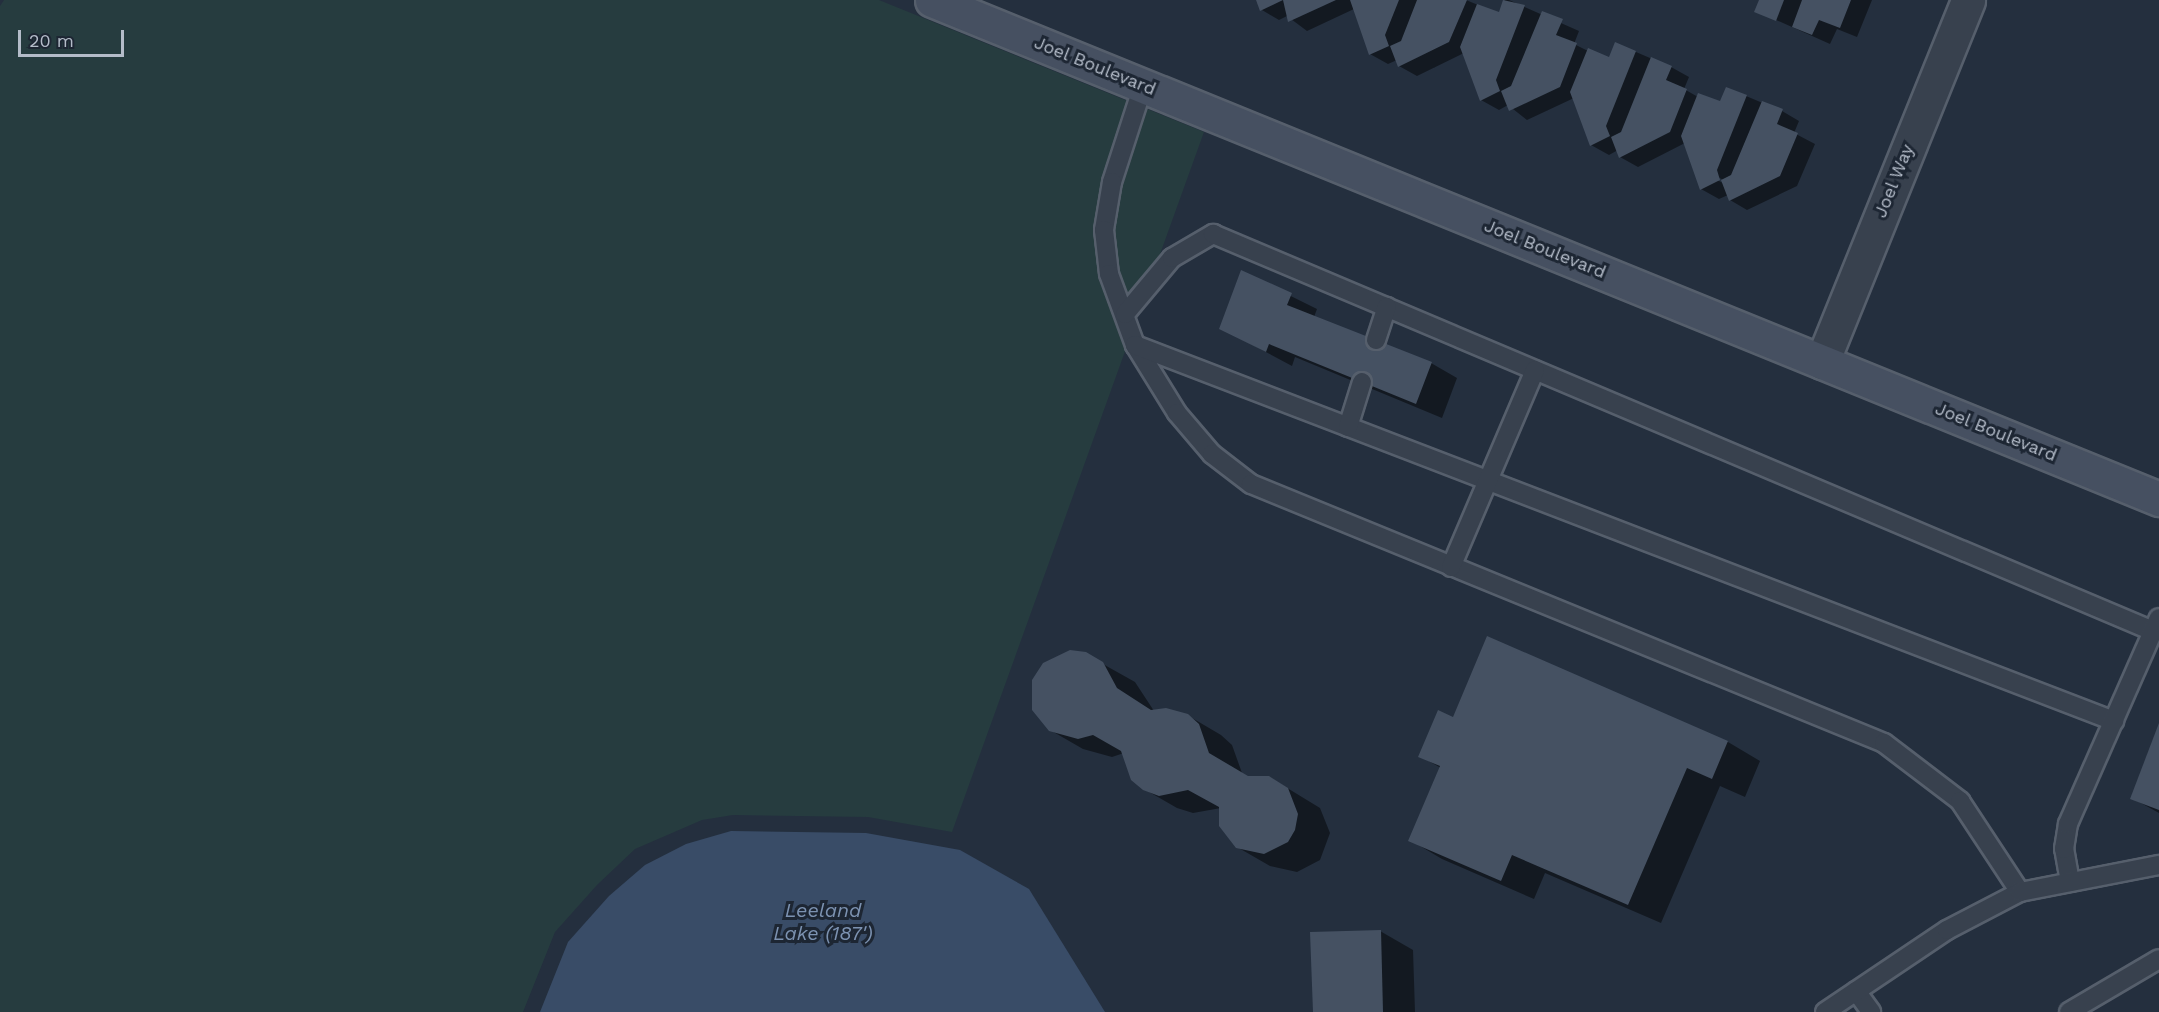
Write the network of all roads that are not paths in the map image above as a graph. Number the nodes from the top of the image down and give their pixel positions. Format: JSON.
{"nodes":[{"id":1,"x":932,"y":0,"type":"edge"},
{"id":2,"x":1968,"y":0,"type":"edge"},
{"id":3,"x":1143,"y":86,"type":"junction"},
{"id":4,"x":1387,"y":307,"type":"junction"},
{"id":5,"x":1125,"y":314,"type":"junction"},
{"id":6,"x":1376,"y":340,"type":"dead end"},
{"id":7,"x":1135,"y":345,"type":"junction"},
{"id":8,"x":1822,"y":362,"type":"junction"},
{"id":9,"x":1534,"y":370,"type":"junction"},
{"id":10,"x":1362,"y":382,"type":"dead end"},
{"id":11,"x":1348,"y":427,"type":"junction"},
{"id":12,"x":1488,"y":481,"type":"junction"},
{"id":13,"x":2159,"y":499,"type":"edge"},
{"id":14,"x":1451,"y":567,"type":"junction"},
{"id":15,"x":2156,"y":625,"type":"edge"},
{"id":16,"x":2114,"y":721,"type":"junction"},
{"id":17,"x":2159,"y":865,"type":"edge"},
{"id":18,"x":2070,"y":882,"type":"junction"},
{"id":19,"x":2020,"y":892,"type":"junction"},
{"id":20,"x":2159,"y":959,"type":"edge"},
{"id":21,"x":1856,"y":991,"type":"junction"},
{"id":22,"x":1825,"y":1012,"type":"edge"},
{"id":23,"x":1871,"y":1012,"type":"edge"},
{"id":24,"x":2069,"y":1012,"type":"edge"}],
"edges":[{"from":1,"to":3,"type":"main road","name":"Joel Boulevard"},
{"from":2,"to":8,"type":"street","name":"Joel Way"},
{"from":3,"to":5,"type":"lane"},
{"from":3,"to":8,"type":"main road","name":"Joel Boulevard"},
{"from":4,"to":5,"type":"lane"},
{"from":4,"to":6,"type":"lane"},
{"from":4,"to":9,"type":"lane"},
{"from":5,"to":7,"type":"lane"},
{"from":7,"to":11,"type":"lane"},
{"from":7,"to":14,"type":"lane"},
{"from":8,"to":13,"type":"main road","name":"Joel Boulevard"},
{"from":9,"to":12,"type":"lane"},
{"from":9,"to":15,"type":"lane"},
{"from":10,"to":11,"type":"lane"},
{"from":11,"to":12,"type":"lane"},
{"from":12,"to":14,"type":"lane"},
{"from":12,"to":16,"type":"lane"},
{"from":14,"to":19,"type":"lane"},
{"from":15,"to":16,"type":"lane"},
{"from":16,"to":18,"type":"lane"},
{"from":17,"to":18,"type":"lane"},
{"from":18,"to":19,"type":"lane"},
{"from":19,"to":21,"type":"lane"},
{"from":20,"to":24,"type":"lane"},
{"from":21,"to":22,"type":"lane"},
{"from":21,"to":23,"type":"lane"}]}
